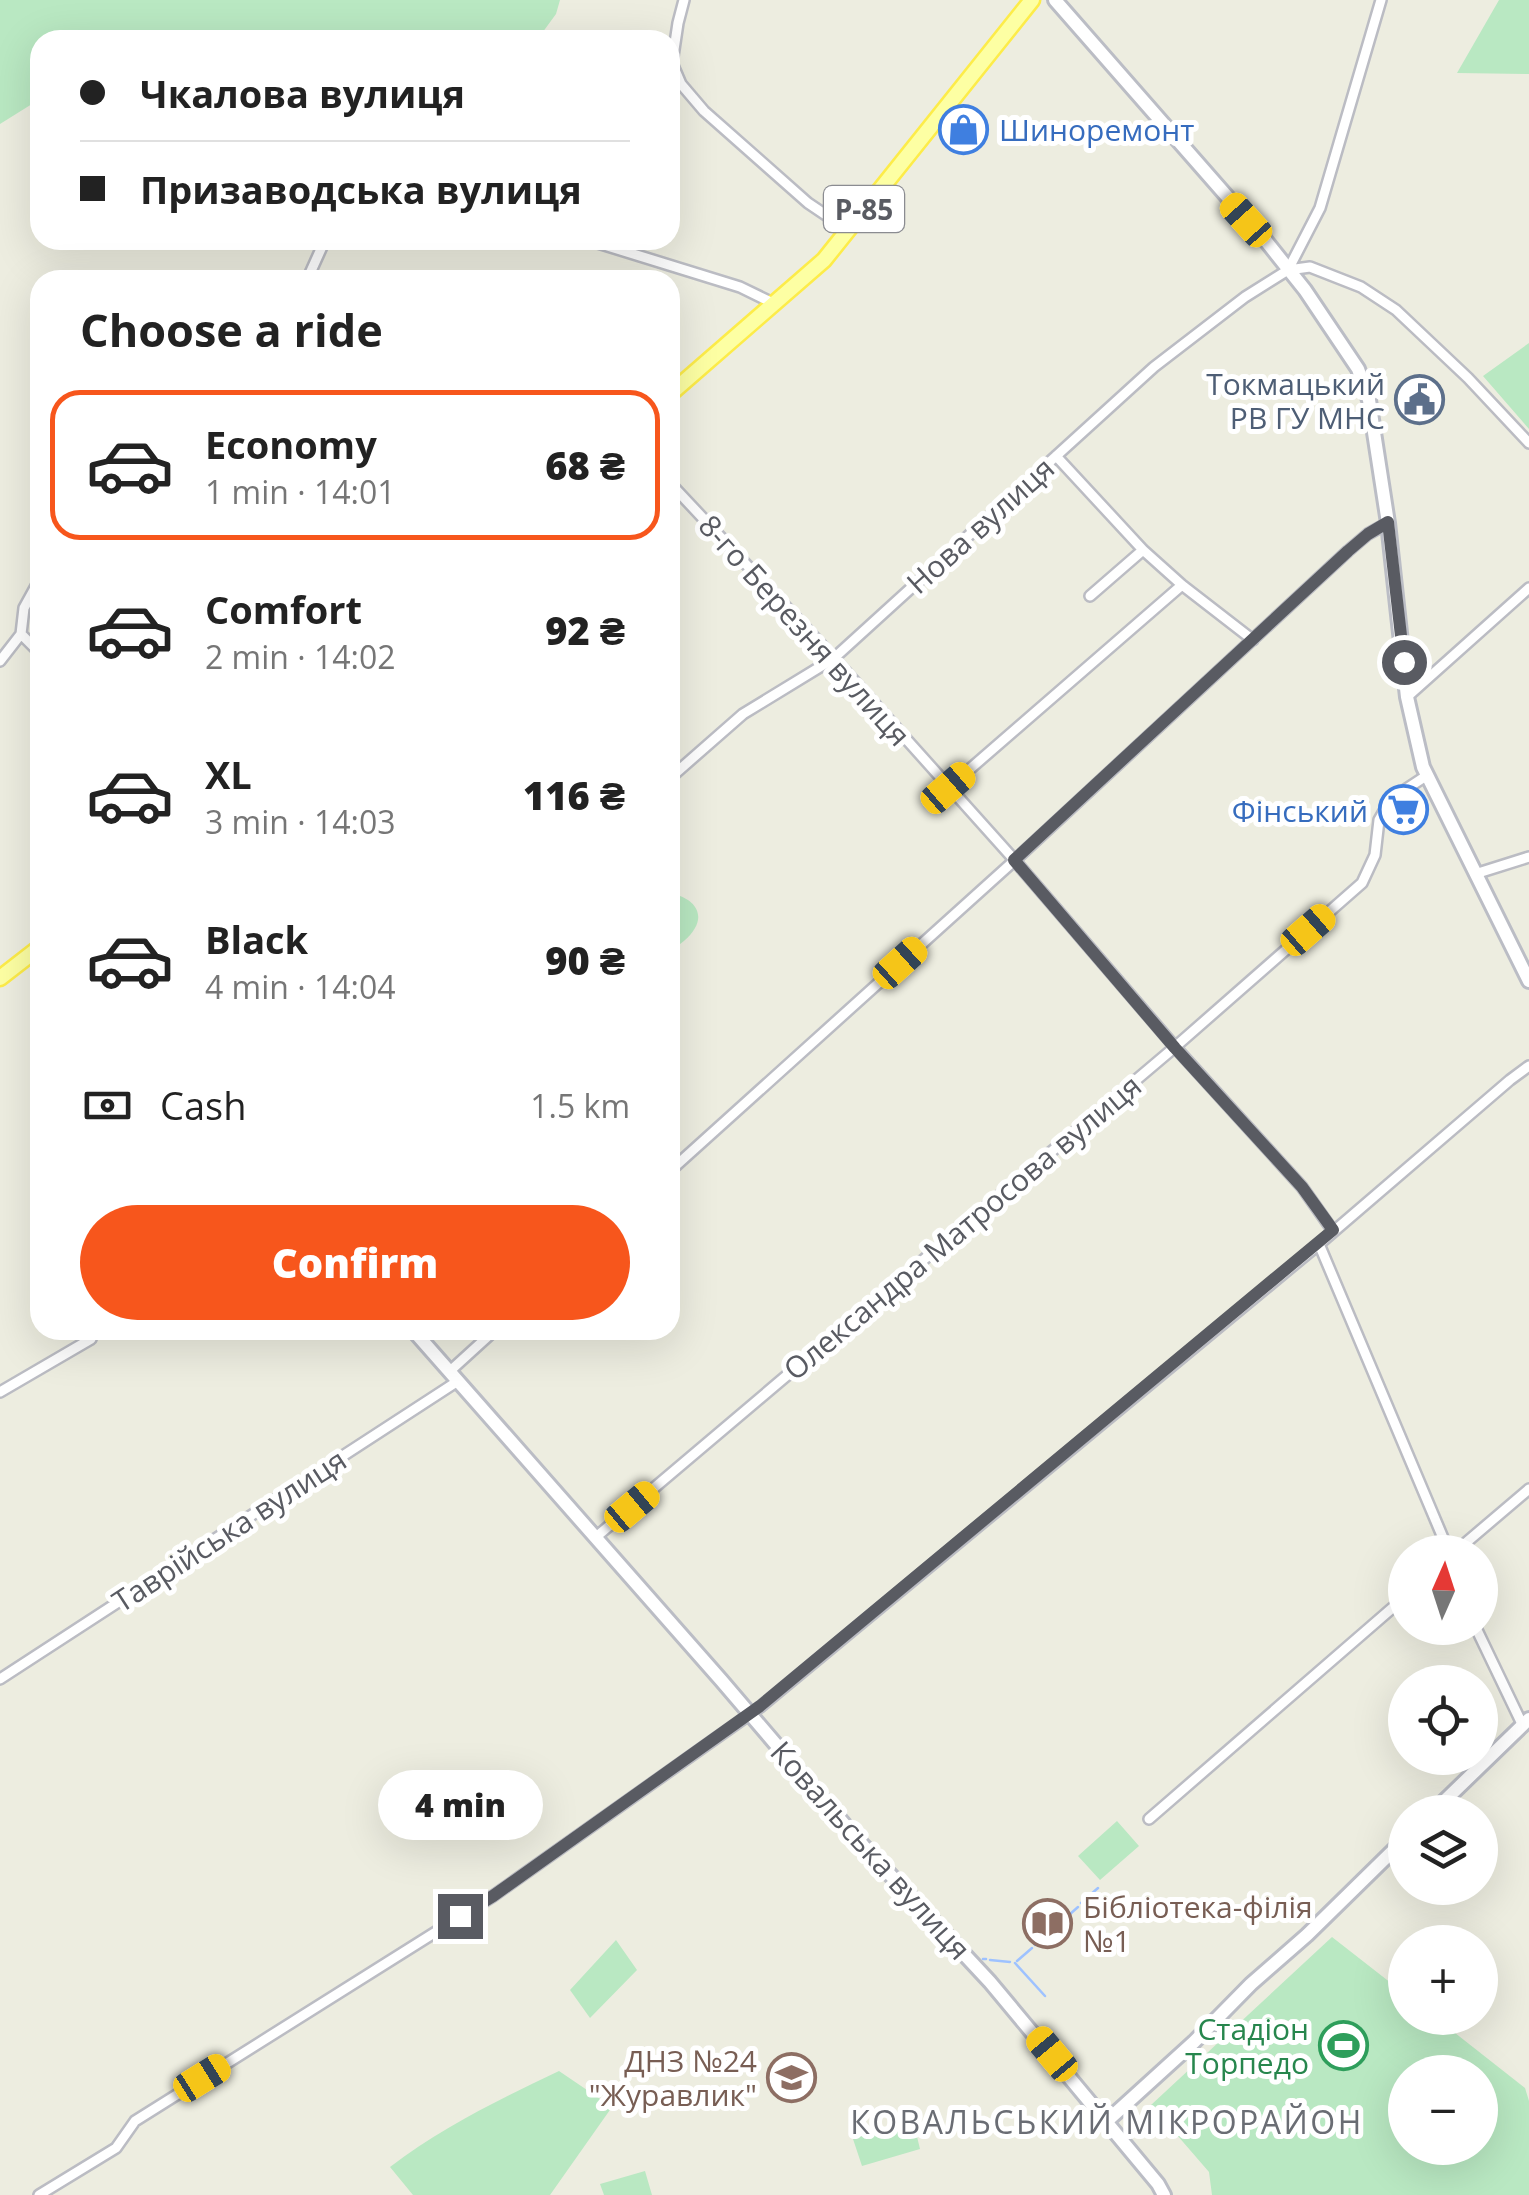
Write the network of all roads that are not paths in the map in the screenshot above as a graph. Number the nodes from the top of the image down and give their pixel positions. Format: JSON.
{"nodes":[{"id":1,"x":684,"y":0,"type":"edge"},
{"id":2,"x":1032,"y":0,"type":"edge"},
{"id":3,"x":1055,"y":0,"type":"edge"},
{"id":4,"x":1382,"y":0,"type":"edge"},
{"id":5,"x":677,"y":30,"type":"edge"},
{"id":6,"x":680,"y":82,"type":"edge"},
{"id":7,"x":848,"y":230,"type":"junction"},
{"id":8,"x":620,"y":250,"type":"edge"},
{"id":9,"x":1288,"y":270,"type":"junction"},
{"id":10,"x":774,"y":304,"type":"junction"},
{"id":11,"x":680,"y":385,"type":"edge"},
{"id":12,"x":1529,"y":443,"type":"edge"},
{"id":13,"x":1056,"y":456,"type":"junction"},
{"id":14,"x":680,"y":494,"type":"edge"},
{"id":15,"x":1388,"y":522,"type":"junction"},
{"id":16,"x":1142,"y":550,"type":"junction"},
{"id":17,"x":1182,"y":585,"type":"junction"},
{"id":18,"x":1529,"y":588,"type":"edge"},
{"id":19,"x":1090,"y":596,"type":"dead end"},
{"id":20,"x":30,"y":597,"type":"edge"},
{"id":21,"x":21,"y":634,"type":"junction"},
{"id":22,"x":1253,"y":640,"type":"junction"},
{"id":23,"x":30,"y":643,"type":"edge"},
{"id":24,"x":833,"y":658,"type":"junction"},
{"id":25,"x":0,"y":661,"type":"edge"},
{"id":26,"x":1407,"y":697,"type":"junction"},
{"id":27,"x":680,"y":769,"type":"edge"},
{"id":28,"x":1426,"y":776,"type":"junction"},
{"id":29,"x":948,"y":788,"type":"junction"},
{"id":30,"x":1529,"y":857,"type":"edge"},
{"id":31,"x":1014,"y":860,"type":"junction"},
{"id":32,"x":1475,"y":874,"type":"junction"},
{"id":33,"x":30,"y":955,"type":"edge"},
{"id":34,"x":0,"y":978,"type":"edge"},
{"id":35,"x":1529,"y":982,"type":"edge"},
{"id":36,"x":1175,"y":1048,"type":"junction"},
{"id":37,"x":1529,"y":1066,"type":"edge"},
{"id":38,"x":680,"y":1163,"type":"edge"},
{"id":39,"x":1333,"y":1230,"type":"junction"},
{"id":40,"x":1319,"y":1244,"type":"junction"},
{"id":41,"x":89,"y":1340,"type":"edge"},
{"id":42,"x":422,"y":1340,"type":"edge"},
{"id":43,"x":486,"y":1340,"type":"edge"},
{"id":44,"x":454,"y":1376,"type":"junction"},
{"id":45,"x":0,"y":1392,"type":"edge"},
{"id":46,"x":1529,"y":1488,"type":"edge"},
{"id":47,"x":1442,"y":1535,"type":"edge"},
{"id":48,"x":1475,"y":1535,"type":"edge"},
{"id":49,"x":596,"y":1537,"type":"junction"},
{"id":50,"x":1388,"y":1611,"type":"edge"},
{"id":51,"x":1485,"y":1645,"type":"edge"},
{"id":52,"x":0,"y":1679,"type":"edge"},
{"id":53,"x":750,"y":1714,"type":"junction"},
{"id":54,"x":1526,"y":1723,"type":"edge"},
{"id":55,"x":1451,"y":1795,"type":"edge"},
{"id":56,"x":1149,"y":1820,"type":"dead end"},
{"id":57,"x":1388,"y":1856,"type":"edge"},
{"id":58,"x":1107,"y":2120,"type":"junction"},
{"id":59,"x":40,"y":2195,"type":"edge"},
{"id":60,"x":1164,"y":2195,"type":"edge"}],
"edges":[{"from":1,"to":5,"type":"street"},
{"from":2,"to":7,"type":"main road","number":"Р-85"},
{"from":3,"to":9,"type":"street"},
{"from":4,"to":9,"type":"street"},
{"from":6,"to":7,"type":"street"},
{"from":7,"to":10,"type":"main road","number":"Р-85"},
{"from":8,"to":10,"type":"street"},
{"from":9,"to":12,"type":"street"},
{"from":9,"to":13,"type":"street","name":"Нова вулиця"},
{"from":9,"to":15,"type":"street"},
{"from":10,"to":11,"type":"main road","number":"Р-85"},
{"from":13,"to":16,"type":"street"},
{"from":13,"to":24,"type":"street","name":"Нова вулиця"},
{"from":14,"to":24,"type":"street","name":"8-го Березня вулиця"},
{"from":15,"to":22,"type":"street"},
{"from":15,"to":26,"type":"street"},
{"from":16,"to":17,"type":"street"},
{"from":16,"to":19,"type":"street"},
{"from":17,"to":22,"type":"street"},
{"from":17,"to":29,"type":"street"},
{"from":18,"to":26,"type":"street"},
{"from":20,"to":21,"type":"street"},
{"from":21,"to":23,"type":"street"},
{"from":21,"to":25,"type":"street"},
{"from":22,"to":31,"type":"street"},
{"from":24,"to":27,"type":"street","name":"Нова вулиця"},
{"from":24,"to":29,"type":"street","name":"8-го Березня вулиця"},
{"from":26,"to":28,"type":"street"},
{"from":28,"to":32,"type":"street"},
{"from":28,"to":36,"type":"street","name":"Олександра Матросова вулиця"},
{"from":29,"to":31,"type":"street","name":"8-го Березня вулиця"},
{"from":30,"to":32,"type":"street"},
{"from":31,"to":36,"type":"street","name":"8-го Березня вулиця"},
{"from":31,"to":38,"type":"street"},
{"from":32,"to":35,"type":"street"},
{"from":33,"to":34,"type":"main road"},
{"from":36,"to":39,"type":"street","name":"8-го Березня вулиця"},
{"from":36,"to":49,"type":"street","name":"Олександра Матросова вулиця"},
{"from":37,"to":39,"type":"street"},
{"from":39,"to":40,"type":"street"},
{"from":40,"to":47,"type":"street"},
{"from":40,"to":53,"type":"street"},
{"from":41,"to":45,"type":"street"},
{"from":42,"to":44,"type":"street","name":"Ковальська вулиця"},
{"from":43,"to":44,"type":"street","name":"Таврійська вулиця"},
{"from":44,"to":49,"type":"street","name":"Ковальська вулиця"},
{"from":44,"to":52,"type":"street","name":"Таврійська вулиця"},
{"from":46,"to":48,"type":"street"},
{"from":49,"to":53,"type":"street","name":"Ковальська вулиця"},
{"from":50,"to":56,"type":"street"},
{"from":51,"to":54,"type":"street"},
{"from":53,"to":58,"type":"street","name":"Ковальська вулиця"},
{"from":53,"to":59,"type":"street"},
{"from":54,"to":55,"type":"street"},
{"from":57,"to":58,"type":"street"},
{"from":58,"to":60,"type":"street","name":"Ковальська вулиця"}]}
